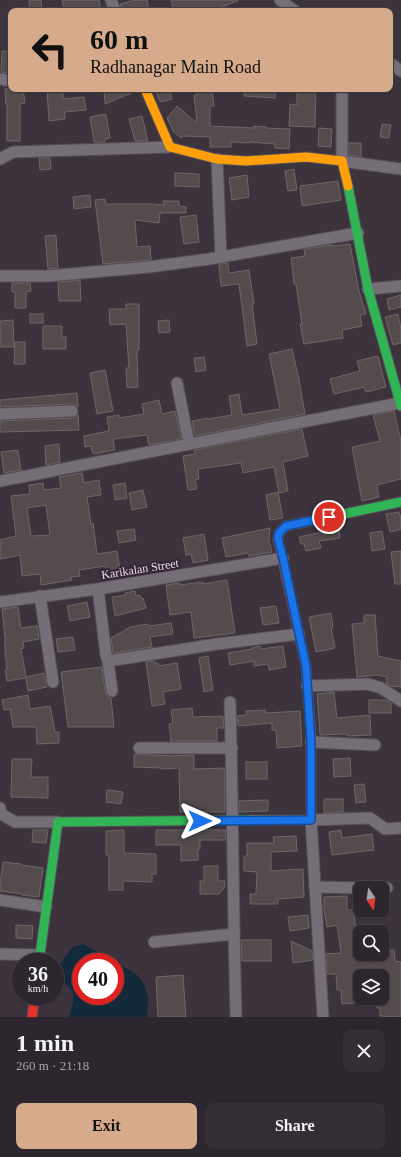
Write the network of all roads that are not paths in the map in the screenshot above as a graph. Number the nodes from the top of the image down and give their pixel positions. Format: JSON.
{"nodes":[{"id":1,"x":280,"y":0,"type":"edge"},
{"id":2,"x":291,"y":8,"type":"edge"},
{"id":3,"x":146,"y":92,"type":"edge"},
{"id":4,"x":342,"y":92,"type":"edge"},
{"id":5,"x":170,"y":147,"type":"junction"},
{"id":6,"x":0,"y":159,"type":"edge"},
{"id":7,"x":217,"y":159,"type":"junction"},
{"id":8,"x":342,"y":161,"type":"junction"},
{"id":9,"x":401,"y":169,"type":"edge"},
{"id":10,"x":358,"y":233,"type":"junction"},
{"id":11,"x":221,"y":257,"type":"junction"},
{"id":12,"x":0,"y":276,"type":"edge"},
{"id":13,"x":401,"y":286,"type":"edge"},
{"id":14,"x":368,"y":289,"type":"junction"},
{"id":15,"x":176,"y":383,"type":"dead end"},
{"id":16,"x":401,"y":404,"type":"edge"},
{"id":17,"x":72,"y":411,"type":"dead end"},
{"id":18,"x":0,"y":414,"type":"edge"},
{"id":19,"x":189,"y":444,"type":"junction"},
{"id":20,"x":0,"y":482,"type":"edge"},
{"id":21,"x":401,"y":502,"type":"edge"},
{"id":22,"x":401,"y":505,"type":"edge"},
{"id":23,"x":283,"y":558,"type":"junction"},
{"id":24,"x":98,"y":589,"type":"junction"},
{"id":25,"x":40,"y":596,"type":"junction"},
{"id":26,"x":0,"y":602,"type":"edge"},
{"id":27,"x":299,"y":634,"type":"junction"},
{"id":28,"x":108,"y":661,"type":"junction"},
{"id":29,"x":53,"y":682,"type":"dead end"},
{"id":30,"x":307,"y":686,"type":"junction"},
{"id":31,"x":112,"y":691,"type":"dead end"},
{"id":32,"x":401,"y":701,"type":"edge"},
{"id":33,"x":230,"y":702,"type":"dead end"},
{"id":34,"x":311,"y":742,"type":"junction"},
{"id":35,"x":375,"y":745,"type":"dead end"},
{"id":36,"x":139,"y":748,"type":"dead end"},
{"id":37,"x":232,"y":748,"type":"junction"},
{"id":38,"x":0,"y":808,"type":"edge"},
{"id":39,"x":311,"y":820,"type":"junction"},
{"id":40,"x":232,"y":821,"type":"junction"},
{"id":41,"x":58,"y":822,"type":"junction"},
{"id":42,"x":401,"y":828,"type":"edge"},
{"id":43,"x":315,"y":887,"type":"junction"},
{"id":44,"x":353,"y":888,"type":"edge"},
{"id":45,"x":0,"y":900,"type":"edge"},
{"id":46,"x":46,"y":907,"type":"junction"},
{"id":47,"x":234,"y":934,"type":"junction"},
{"id":48,"x":154,"y":942,"type":"dead end"},
{"id":49,"x":41,"y":953,"type":"edge"},
{"id":50,"x":0,"y":954,"type":"edge"},
{"id":51,"x":12,"y":956,"type":"edge"},
{"id":52,"x":34,"y":1005,"type":"edge"},
{"id":53,"x":32,"y":1017,"type":"edge"},
{"id":54,"x":236,"y":1017,"type":"edge"},
{"id":55,"x":322,"y":1017,"type":"edge"}],
"edges":[{"from":1,"to":2,"type":"street"},
{"from":3,"to":5,"type":"street"},
{"from":4,"to":8,"type":"street"},
{"from":5,"to":6,"type":"street"},
{"from":5,"to":7,"type":"street"},
{"from":7,"to":8,"type":"street"},
{"from":7,"to":11,"type":"street"},
{"from":8,"to":9,"type":"street"},
{"from":8,"to":10,"type":"street"},
{"from":10,"to":11,"type":"street"},
{"from":10,"to":14,"type":"street"},
{"from":11,"to":12,"type":"street"},
{"from":13,"to":14,"type":"street"},
{"from":14,"to":16,"type":"street"},
{"from":15,"to":19,"type":"street"},
{"from":16,"to":19,"type":"street"},
{"from":17,"to":18,"type":"street"},
{"from":19,"to":20,"type":"street"},
{"from":21,"to":22,"type":"street"},
{"from":21,"to":23,"type":"street"},
{"from":23,"to":24,"type":"street","name":"Karikalan Street"},
{"from":23,"to":27,"type":"street"},
{"from":24,"to":25,"type":"street","name":"Karikalan Street"},
{"from":24,"to":28,"type":"street"},
{"from":25,"to":26,"type":"street","name":"Karikalan Street"},
{"from":25,"to":29,"type":"street"},
{"from":27,"to":28,"type":"street"},
{"from":27,"to":30,"type":"street"},
{"from":28,"to":31,"type":"street"},
{"from":30,"to":32,"type":"street"},
{"from":30,"to":34,"type":"street"},
{"from":33,"to":37,"type":"street"},
{"from":34,"to":35,"type":"street"},
{"from":34,"to":39,"type":"street"},
{"from":36,"to":37,"type":"street"},
{"from":37,"to":40,"type":"street"},
{"from":38,"to":41,"type":"street"},
{"from":39,"to":40,"type":"street"},
{"from":39,"to":42,"type":"street"},
{"from":39,"to":43,"type":"street"},
{"from":40,"to":41,"type":"street"},
{"from":40,"to":47,"type":"street"},
{"from":41,"to":46,"type":"street"},
{"from":43,"to":44,"type":"street"},
{"from":43,"to":55,"type":"street"},
{"from":45,"to":46,"type":"street"},
{"from":46,"to":49,"type":"street"},
{"from":47,"to":48,"type":"street"},
{"from":47,"to":54,"type":"street"},
{"from":50,"to":51,"type":"street"},
{"from":52,"to":53,"type":"street"}]}
